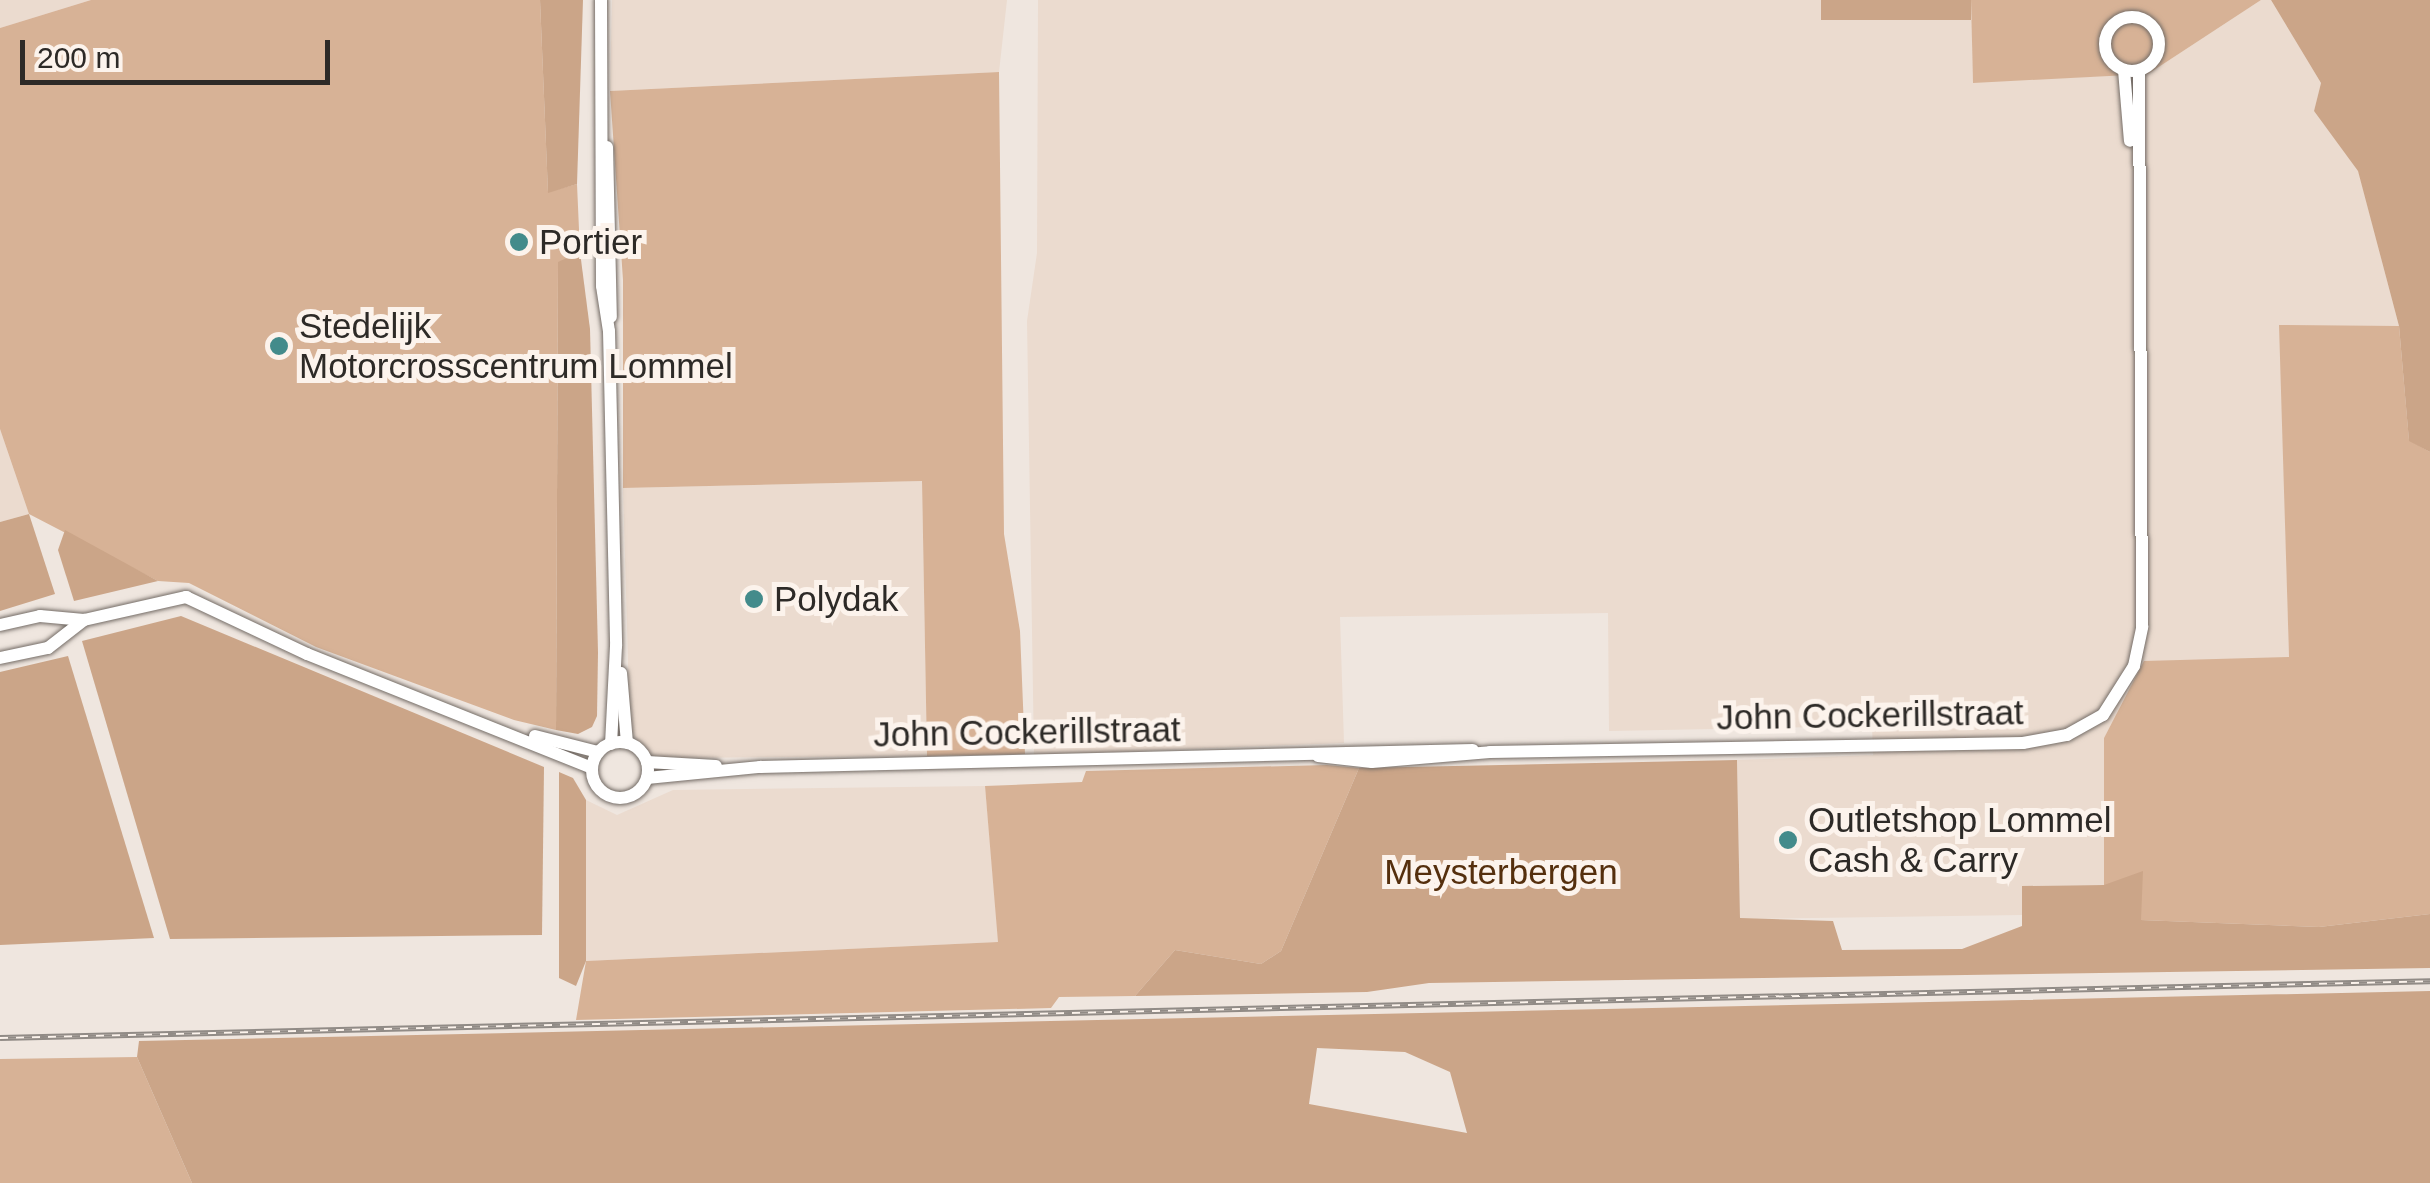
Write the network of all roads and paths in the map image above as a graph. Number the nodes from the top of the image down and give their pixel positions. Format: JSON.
{"nodes":[{"id":1,"x":601,"y":0,"type":"edge"},
{"id":2,"x":2131,"y":70,"type":"junction"},
{"id":3,"x":84,"y":620,"type":"junction"},
{"id":4,"x":0,"y":625,"type":"edge"},
{"id":5,"x":616,"y":646,"type":"junction"},
{"id":6,"x":0,"y":658,"type":"edge"},
{"id":7,"x":503,"y":728,"type":"junction"},
{"id":8,"x":627,"y":743,"type":"junction"},
{"id":9,"x":611,"y":744,"type":"junction"},
{"id":10,"x":598,"y":752,"type":"junction"},
{"id":11,"x":647,"y":762,"type":"junction"},
{"id":12,"x":592,"y":768,"type":"junction"},
{"id":13,"x":738,"y":768,"type":"junction"},
{"id":14,"x":647,"y":778,"type":"junction"}],
"edges":[{"from":1,"to":5,"type":"street"},
{"from":2,"to":2,"type":"street","name":"John Cockerillstraat"},
{"from":2,"to":13,"type":"street","name":"John Cockerillstraat"},
{"from":3,"to":4,"type":"street"},
{"from":3,"to":6,"type":"street"},
{"from":3,"to":7,"type":"street"},
{"from":5,"to":8,"type":"street"},
{"from":5,"to":9,"type":"street"},
{"from":7,"to":10,"type":"street"},
{"from":7,"to":12,"type":"street"},
{"from":8,"to":9,"type":"street"},
{"from":8,"to":11,"type":"street"},
{"from":9,"to":10,"type":"street"},
{"from":10,"to":12,"type":"street"},
{"from":11,"to":13,"type":"street","name":"John Cockerillstraat"},
{"from":11,"to":14,"type":"street"},
{"from":12,"to":14,"type":"street"},
{"from":13,"to":14,"type":"street","name":"John Cockerillstraat"}]}
